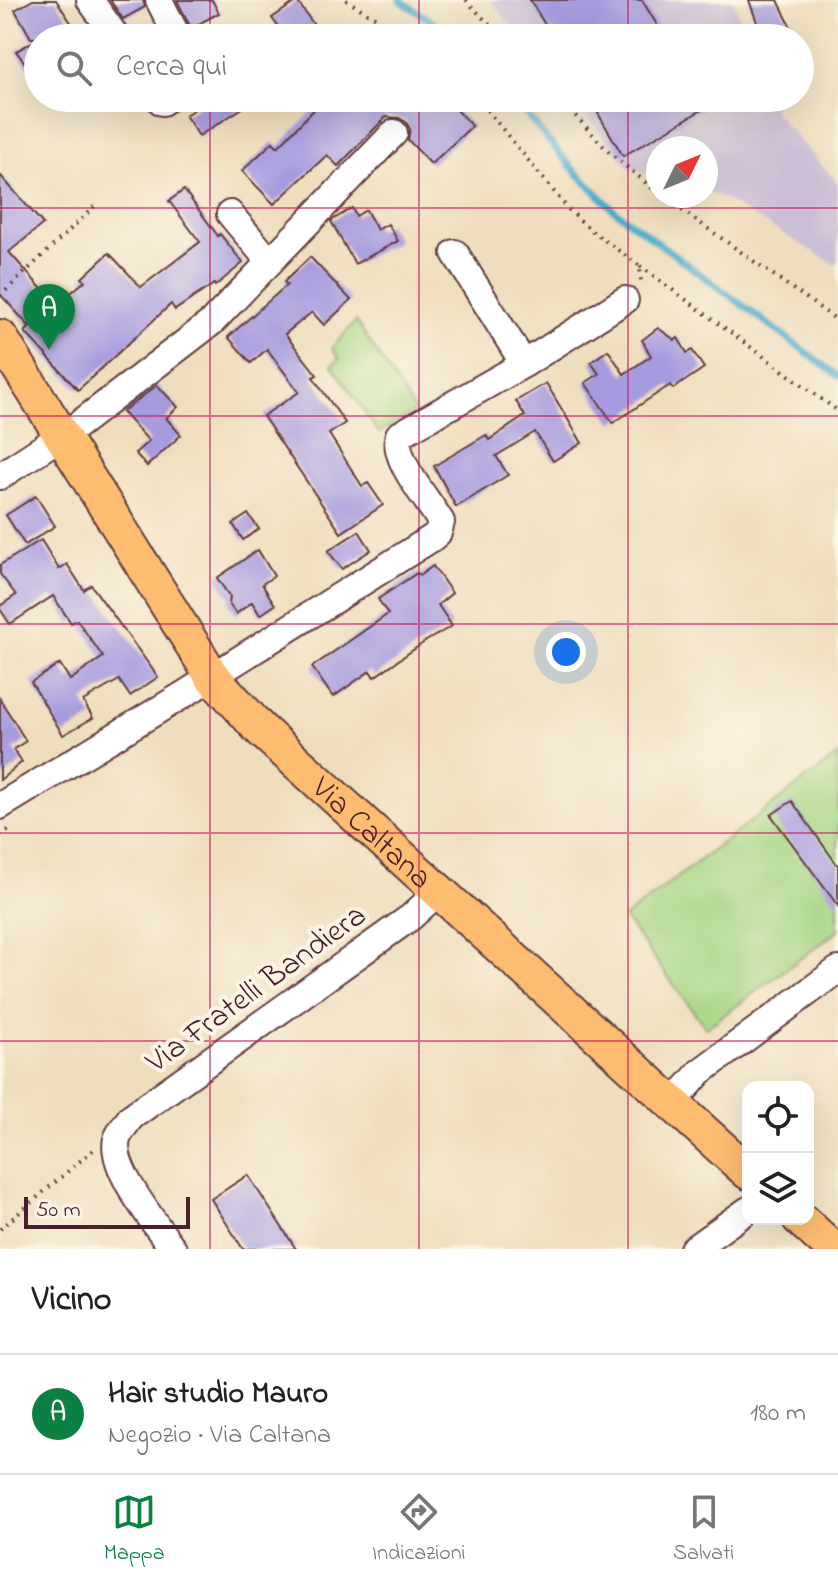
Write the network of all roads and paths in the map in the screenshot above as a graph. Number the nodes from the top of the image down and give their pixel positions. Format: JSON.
{"nodes":[{"id":1,"x":90,"y":0,"type":"edge"},
{"id":2,"x":159,"y":0,"type":"edge"},
{"id":3,"x":346,"y":0,"type":"edge"},
{"id":4,"x":466,"y":0,"type":"edge"},
{"id":5,"x":107,"y":24,"type":"edge"},
{"id":6,"x":171,"y":24,"type":"edge"},
{"id":7,"x":386,"y":24,"type":"edge"},
{"id":8,"x":489,"y":24,"type":"edge"},
{"id":9,"x":488,"y":112,"type":"edge"},
{"id":10,"x":572,"y":112,"type":"edge"},
{"id":11,"x":394,"y":133,"type":"dead end"},
{"id":12,"x":646,"y":182,"type":"edge"},
{"id":13,"x":97,"y":204,"type":"dead end"},
{"id":14,"x":680,"y":208,"type":"edge"},
{"id":15,"x":230,"y":214,"type":"dead end"},
{"id":16,"x":455,"y":253,"type":"dead end"},
{"id":17,"x":270,"y":262,"type":"junction"},
{"id":18,"x":640,"y":266,"type":"junction"},
{"id":19,"x":0,"y":296,"type":"edge"},
{"id":20,"x":625,"y":300,"type":"joint"},
{"id":21,"x":838,"y":321,"type":"edge"},
{"id":22,"x":0,"y":337,"type":"edge"},
{"id":23,"x":524,"y":364,"type":"junction"},
{"id":24,"x":838,"y":411,"type":"edge"},
{"id":25,"x":61,"y":436,"type":"junction"},
{"id":26,"x":0,"y":476,"type":"edge"},
{"id":27,"x":212,"y":676,"type":"junction"},
{"id":28,"x":6,"y":817,"type":"edge"},
{"id":29,"x":0,"y":835,"type":"edge"},
{"id":30,"x":438,"y":892,"type":"junction"},
{"id":31,"x":838,"y":970,"type":"edge"},
{"id":32,"x":673,"y":1103,"type":"junction"},
{"id":33,"x":116,"y":1141,"type":"junction"},
{"id":34,"x":742,"y":1166,"type":"edge"},
{"id":35,"x":742,"y":1214,"type":"edge"},
{"id":36,"x":807,"y":1225,"type":"edge"},
{"id":37,"x":0,"y":1229,"type":"edge"},
{"id":38,"x":173,"y":1249,"type":"edge"},
{"id":39,"x":693,"y":1249,"type":"edge"},
{"id":40,"x":833,"y":1249,"type":"edge"}],
"edges":[{"from":1,"to":5,"type":"street"},
{"from":2,"to":6,"type":"street"},
{"from":3,"to":7,"type":"path"},
{"from":4,"to":8,"type":"path"},
{"from":9,"to":18,"type":"path"},
{"from":10,"to":12,"type":"path"},
{"from":11,"to":17,"type":"street"},
{"from":13,"to":19,"type":"path"},
{"from":14,"to":21,"type":"path"},
{"from":15,"to":17,"type":"street"},
{"from":16,"to":23,"type":"street"},
{"from":17,"to":25,"type":"street"},
{"from":18,"to":20,"type":"path"},
{"from":18,"to":24,"type":"path"},
{"from":20,"to":23,"type":"street"},
{"from":22,"to":25,"type":"main road","name":"Via Caltana"},
{"from":23,"to":27,"type":"street"},
{"from":25,"to":26,"type":"street"},
{"from":25,"to":27,"type":"main road","name":"Via Caltana"},
{"from":27,"to":28,"type":"street"},
{"from":27,"to":30,"type":"main road","name":"Via Caltana"},
{"from":28,"to":29,"type":"path"},
{"from":30,"to":32,"type":"main road","name":"Via Caltana"},
{"from":30,"to":33,"type":"street","name":"Via Fratelli Bandiera"},
{"from":31,"to":32,"type":"street"},
{"from":32,"to":34,"type":"main road","name":"Via Caltana"},
{"from":33,"to":37,"type":"path"},
{"from":33,"to":38,"type":"street"},
{"from":35,"to":39,"type":"street"},
{"from":36,"to":40,"type":"main road"}]}
